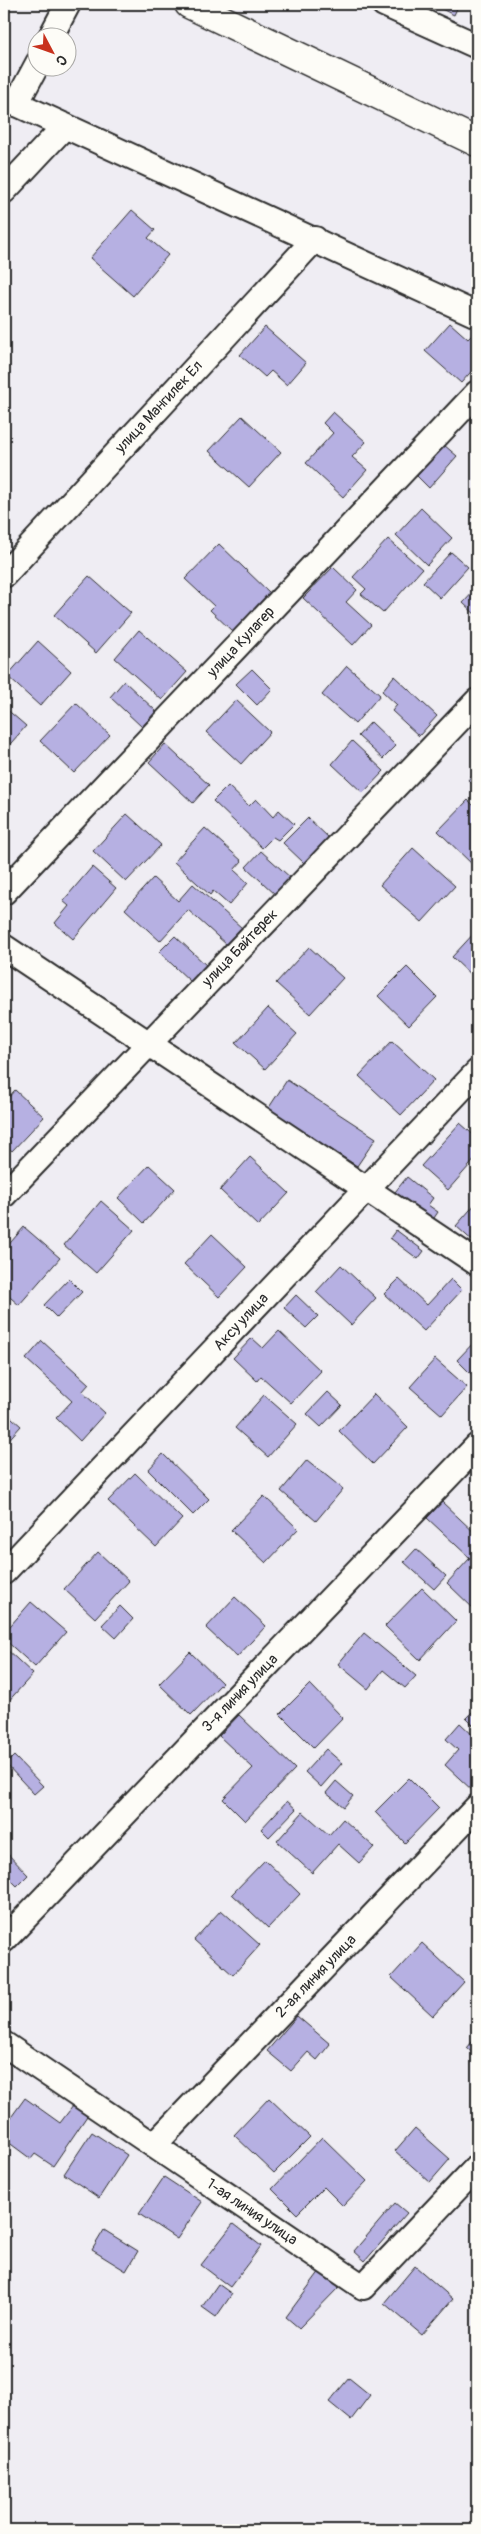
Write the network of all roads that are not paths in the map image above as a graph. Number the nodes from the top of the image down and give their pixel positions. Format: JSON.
{"nodes":[{"id":1,"x":68,"y":4,"type":"edge"},
{"id":2,"x":189,"y":4,"type":"edge"},
{"id":3,"x":384,"y":4,"type":"edge"},
{"id":4,"x":55,"y":28,"type":"edge"},
{"id":5,"x":477,"y":46,"type":"edge"},
{"id":6,"x":28,"y":77,"type":"edge"},
{"id":7,"x":10,"y":101,"type":"edge"},
{"id":8,"x":65,"y":126,"type":"junction"},
{"id":9,"x":477,"y":142,"type":"edge"},
{"id":10,"x":4,"y":191,"type":"edge"},
{"id":11,"x":315,"y":239,"type":"junction"},
{"id":12,"x":477,"y":315,"type":"edge"},
{"id":13,"x":477,"y":393,"type":"edge"},
{"id":14,"x":4,"y":575,"type":"edge"},
{"id":15,"x":477,"y":701,"type":"edge"},
{"id":16,"x":4,"y":892,"type":"edge"},
{"id":17,"x":4,"y":947,"type":"edge"},
{"id":18,"x":149,"y":1044,"type":"junction"},
{"id":19,"x":477,"y":1072,"type":"edge"},
{"id":20,"x":367,"y":1189,"type":"junction"},
{"id":21,"x":4,"y":1195,"type":"edge"},
{"id":22,"x":477,"y":1263,"type":"edge"},
{"id":23,"x":477,"y":1446,"type":"edge"},
{"id":24,"x":4,"y":1572,"type":"edge"},
{"id":25,"x":477,"y":1807,"type":"edge"},
{"id":26,"x":4,"y":1940,"type":"edge"},
{"id":27,"x":4,"y":2044,"type":"edge"},
{"id":28,"x":154,"y":2145,"type":"junction"},
{"id":29,"x":477,"y":2167,"type":"edge"}],
"edges":[{"from":1,"to":4,"type":"street"},
{"from":2,"to":9,"type":"main road"},
{"from":3,"to":5,"type":"street"},
{"from":6,"to":7,"type":"street"},
{"from":7,"to":8,"type":"street"},
{"from":8,"to":10,"type":"street"},
{"from":8,"to":11,"type":"street"},
{"from":11,"to":12,"type":"street"},
{"from":11,"to":14,"type":"street","name":"улица Мангилек Ел"},
{"from":13,"to":16,"type":"street","name":"улица Кулагер"},
{"from":15,"to":18,"type":"street","name":"улица Байтерек"},
{"from":17,"to":18,"type":"street"},
{"from":18,"to":20,"type":"street"},
{"from":18,"to":21,"type":"street","name":"улица Байтерек"},
{"from":19,"to":20,"type":"street","name":"Аксу улица"},
{"from":20,"to":22,"type":"street"},
{"from":20,"to":24,"type":"street","name":"Аксу улица"},
{"from":23,"to":26,"type":"street","name":"3-я линия улица"},
{"from":25,"to":28,"type":"street","name":"2-ая линия улица"},
{"from":27,"to":28,"type":"street","name":"1-ая линия улица"},
{"from":28,"to":29,"type":"street","name":"1-ая линия улица"}]}
